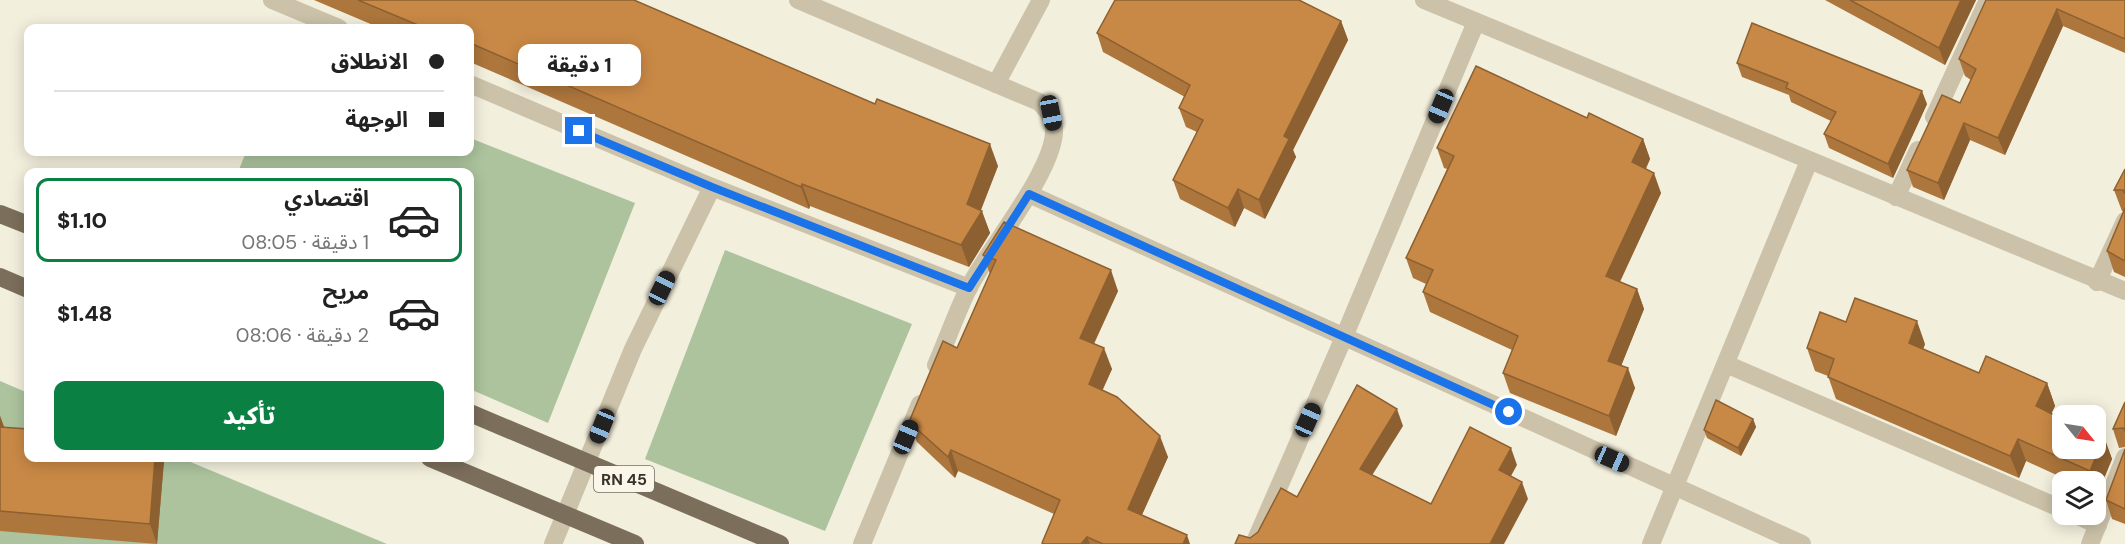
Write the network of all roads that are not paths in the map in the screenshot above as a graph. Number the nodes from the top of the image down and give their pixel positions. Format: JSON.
{"nodes":[{"id":1,"x":272,"y":0,"type":"edge"},
{"id":2,"x":798,"y":0,"type":"edge"},
{"id":3,"x":1041,"y":0,"type":"edge"},
{"id":4,"x":1424,"y":0,"type":"edge"},
{"id":5,"x":1988,"y":0,"type":"edge"},
{"id":6,"x":1476,"y":22,"type":"junction"},
{"id":7,"x":329,"y":24,"type":"edge"},
{"id":8,"x":996,"y":84,"type":"junction"},
{"id":9,"x":474,"y":86,"type":"edge"},
{"id":10,"x":1809,"y":161,"type":"junction"},
{"id":11,"x":712,"y":187,"type":"junction"},
{"id":12,"x":1029,"y":194,"type":"junction"},
{"id":13,"x":1896,"y":197,"type":"junction"},
{"id":14,"x":0,"y":214,"type":"edge"},
{"id":15,"x":2125,"y":221,"type":"edge"},
{"id":16,"x":24,"y":223,"type":"edge"},
{"id":17,"x":0,"y":277,"type":"edge"},
{"id":18,"x":2097,"y":282,"type":"junction"},
{"id":19,"x":24,"y":287,"type":"edge"},
{"id":20,"x":969,"y":288,"type":"junction"},
{"id":21,"x":2125,"y":291,"type":"edge"},
{"id":22,"x":1344,"y":337,"type":"junction"},
{"id":23,"x":1726,"y":364,"type":"junction"},
{"id":24,"x":474,"y":415,"type":"edge"},
{"id":25,"x":2125,"y":457,"type":"edge"},
{"id":26,"x":440,"y":462,"type":"edge"},
{"id":27,"x":587,"y":464,"type":"junction"},
{"id":28,"x":1674,"y":488,"type":"junction"},
{"id":29,"x":2052,"y":505,"type":"edge"},
{"id":30,"x":2106,"y":505,"type":"edge"},
{"id":31,"x":566,"y":514,"type":"junction"},
{"id":32,"x":2098,"y":525,"type":"edge"},
{"id":33,"x":554,"y":544,"type":"edge"},
{"id":34,"x":635,"y":544,"type":"edge"},
{"id":35,"x":780,"y":544,"type":"edge"},
{"id":36,"x":862,"y":544,"type":"edge"},
{"id":37,"x":1254,"y":544,"type":"edge"},
{"id":38,"x":1651,"y":544,"type":"edge"},
{"id":39,"x":1802,"y":544,"type":"edge"},
{"id":40,"x":2090,"y":544,"type":"edge"}],
"edges":[{"from":1,"to":7,"type":"street"},
{"from":2,"to":8,"type":"street"},
{"from":3,"to":8,"type":"street"},
{"from":4,"to":6,"type":"street"},
{"from":5,"to":13,"type":"street"},
{"from":6,"to":10,"type":"street"},
{"from":6,"to":22,"type":"street"},
{"from":8,"to":12,"type":"street"},
{"from":9,"to":11,"type":"street"},
{"from":10,"to":13,"type":"street"},
{"from":10,"to":23,"type":"street"},
{"from":11,"to":20,"type":"street"},
{"from":11,"to":27,"type":"street"},
{"from":12,"to":20,"type":"street"},
{"from":12,"to":22,"type":"street"},
{"from":13,"to":18,"type":"street"},
{"from":14,"to":16,"type":"main road"},
{"from":15,"to":18,"type":"street"},
{"from":17,"to":19,"type":"main road"},
{"from":18,"to":21,"type":"street"},
{"from":20,"to":36,"type":"street"},
{"from":22,"to":28,"type":"street"},
{"from":22,"to":37,"type":"street"},
{"from":23,"to":28,"type":"street"},
{"from":23,"to":29,"type":"street"},
{"from":24,"to":27,"type":"main road","number":"RN 45"},
{"from":25,"to":30,"type":"street"},
{"from":26,"to":31,"type":"main road"},
{"from":27,"to":31,"type":"street"},
{"from":27,"to":35,"type":"main road","number":"RN 45"},
{"from":28,"to":38,"type":"street"},
{"from":28,"to":39,"type":"street"},
{"from":31,"to":33,"type":"street"},
{"from":31,"to":34,"type":"main road"},
{"from":32,"to":40,"type":"street"}]}
